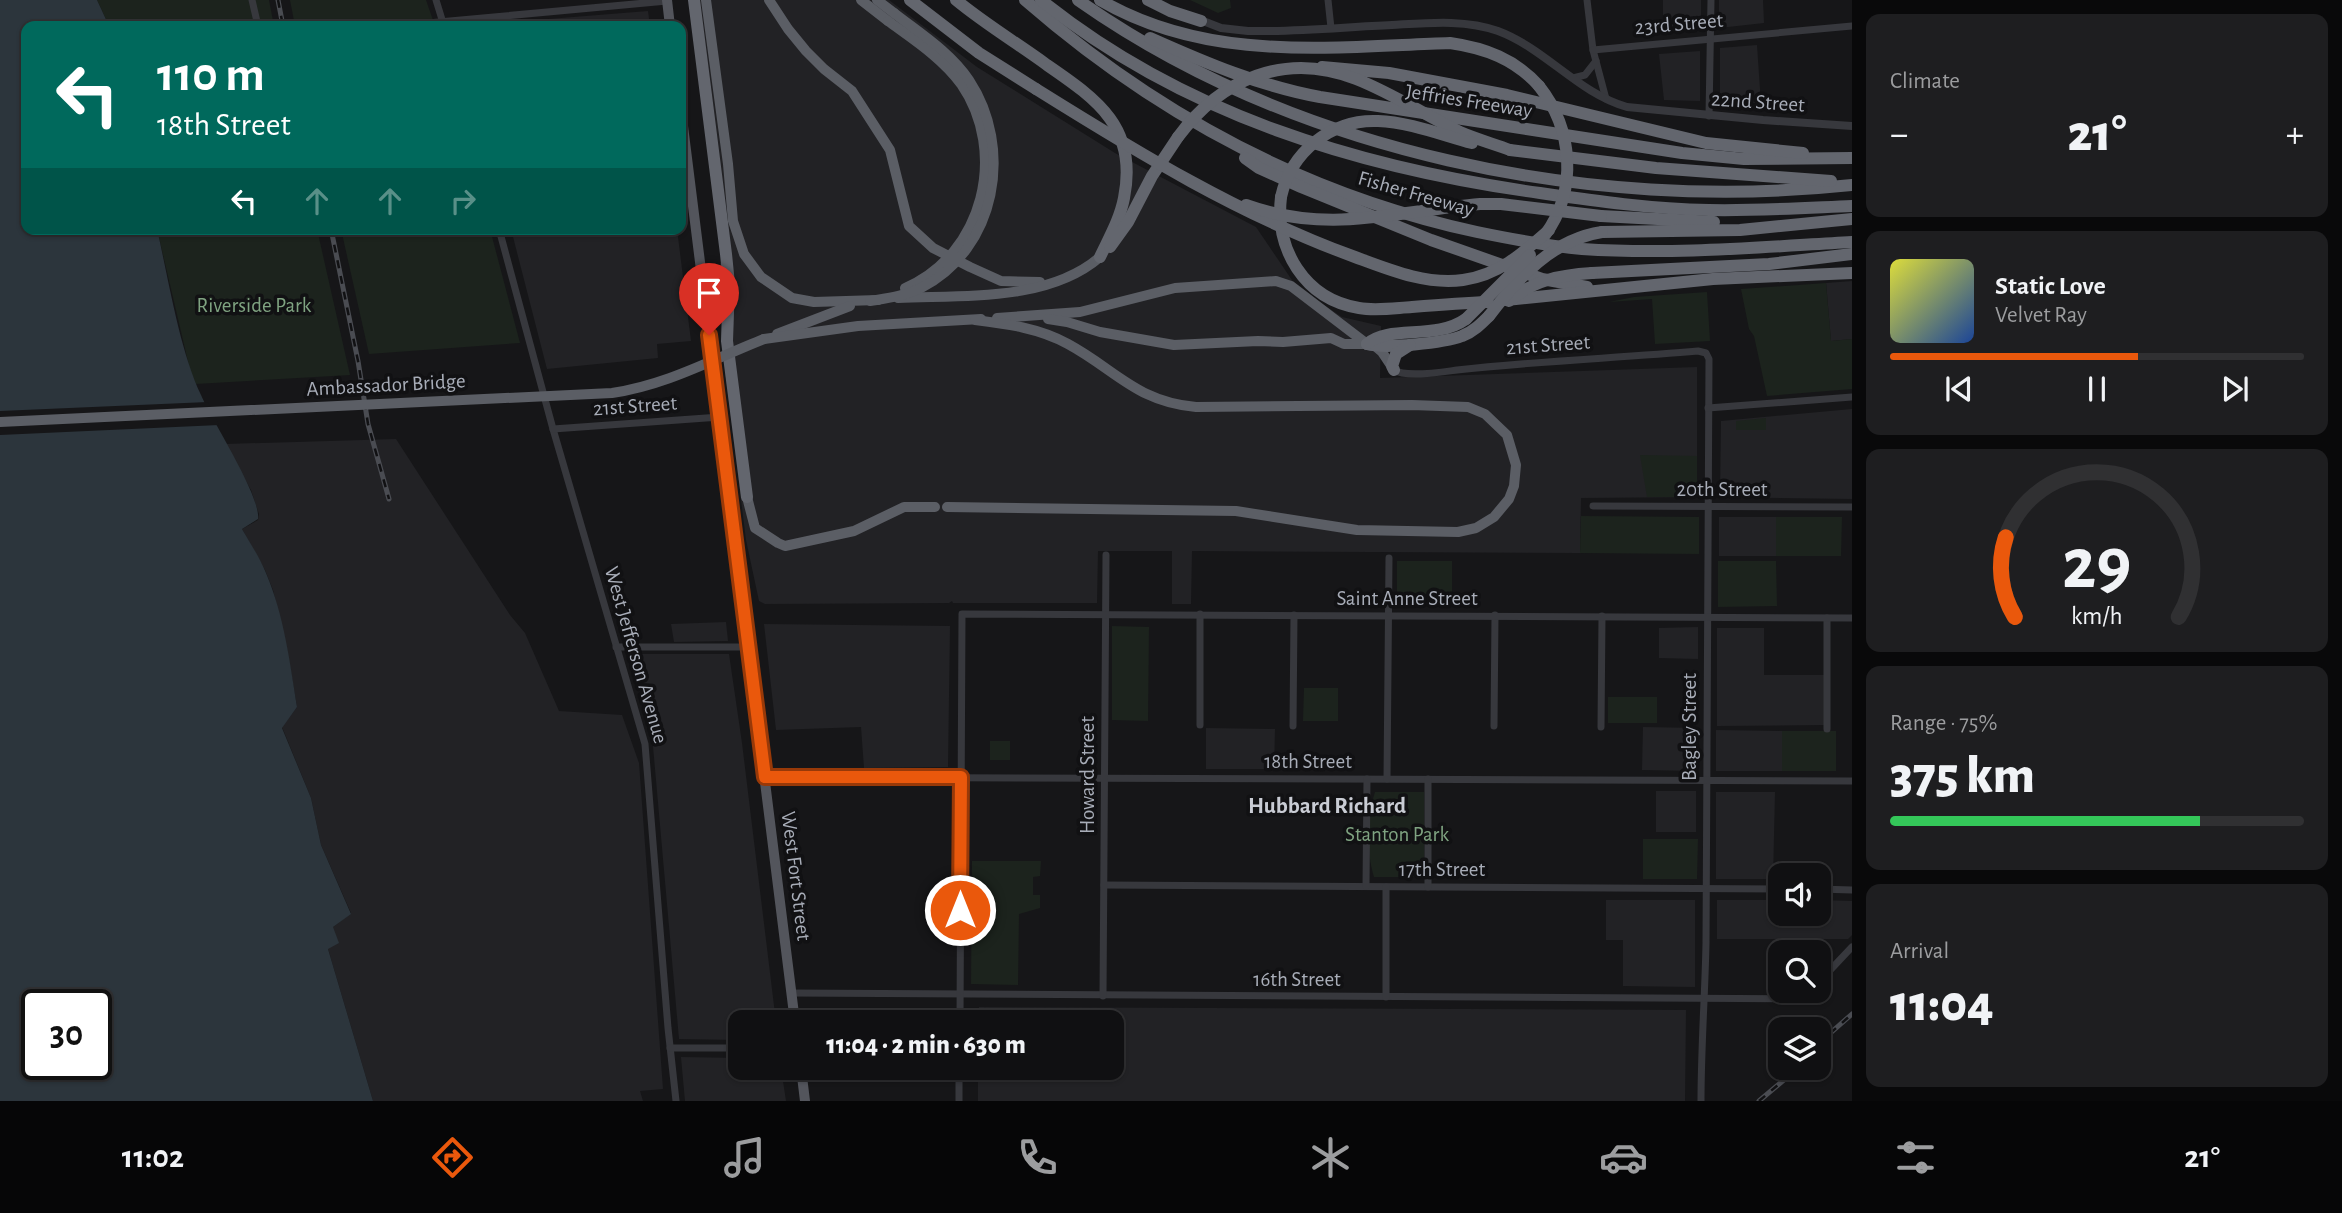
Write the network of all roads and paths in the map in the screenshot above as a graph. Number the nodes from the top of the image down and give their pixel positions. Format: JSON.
{"nodes":[{"id":1,"x":252,"y":0,"type":"edge"},
{"id":2,"x":436,"y":0,"type":"edge"},
{"id":3,"x":694,"y":0,"type":"edge"},
{"id":4,"x":706,"y":0,"type":"edge"},
{"id":5,"x":769,"y":0,"type":"edge"},
{"id":6,"x":861,"y":0,"type":"edge"},
{"id":7,"x":877,"y":0,"type":"edge"},
{"id":8,"x":910,"y":0,"type":"edge"},
{"id":9,"x":956,"y":0,"type":"edge"},
{"id":10,"x":968,"y":0,"type":"edge"},
{"id":11,"x":1025,"y":0,"type":"edge"},
{"id":12,"x":1041,"y":0,"type":"edge"},
{"id":13,"x":1078,"y":0,"type":"edge"},
{"id":14,"x":1148,"y":0,"type":"edge"},
{"id":15,"x":1162,"y":0,"type":"edge"},
{"id":16,"x":1328,"y":0,"type":"edge"},
{"id":17,"x":1587,"y":0,"type":"edge"},
{"id":18,"x":1711,"y":0,"type":"edge"},
{"id":19,"x":667,"y":1,"type":"edge"},
{"id":20,"x":1098,"y":6,"type":"edge"},
{"id":21,"x":891,"y":17,"type":"junction"},
{"id":22,"x":257,"y":21,"type":"edge"},
{"id":23,"x":442,"y":21,"type":"edge"},
{"id":24,"x":472,"y":21,"type":"edge"},
{"id":25,"x":669,"y":21,"type":"edge"},
{"id":26,"x":1201,"y":21,"type":"junction"},
{"id":27,"x":1852,"y":26,"type":"edge"},
{"id":28,"x":1331,"y":28,"type":"junction"},
{"id":29,"x":1710,"y":39,"type":"junction"},
{"id":30,"x":1593,"y":50,"type":"junction"},
{"id":31,"x":1035,"y":56,"type":"junction"},
{"id":32,"x":1596,"y":61,"type":"junction"},
{"id":33,"x":1297,"y":68,"type":"junction"},
{"id":34,"x":1573,"y":79,"type":"junction"},
{"id":35,"x":1606,"y":100,"type":"junction"},
{"id":36,"x":1709,"y":116,"type":"junction"},
{"id":37,"x":1852,"y":126,"type":"edge"},
{"id":38,"x":1214,"y":134,"type":"junction"},
{"id":39,"x":1510,"y":150,"type":"junction"},
{"id":40,"x":1852,"y":158,"type":"edge"},
{"id":41,"x":686,"y":164,"type":"edge"},
{"id":42,"x":1852,"y":184,"type":"edge"},
{"id":43,"x":1206,"y":190,"type":"junction"},
{"id":44,"x":1852,"y":206,"type":"edge"},
{"id":45,"x":1852,"y":219,"type":"edge"},
{"id":46,"x":1830,"y":221,"type":"junction"},
{"id":47,"x":1549,"y":230,"type":"junction"},
{"id":48,"x":501,"y":235,"type":"edge"},
{"id":49,"x":1852,"y":242,"type":"edge"},
{"id":50,"x":1852,"y":254,"type":"edge"},
{"id":51,"x":1100,"y":257,"type":"junction"},
{"id":52,"x":1852,"y":273,"type":"edge"},
{"id":53,"x":1057,"y":282,"type":"junction"},
{"id":54,"x":1608,"y":289,"type":"junction"},
{"id":55,"x":1028,"y":316,"type":"junction"},
{"id":56,"x":1488,"y":317,"type":"junction"},
{"id":57,"x":975,"y":320,"type":"junction"},
{"id":58,"x":764,"y":339,"type":"junction"},
{"id":59,"x":1420,"y":343,"type":"junction"},
{"id":60,"x":1371,"y":345,"type":"junction"},
{"id":61,"x":1706,"y":353,"type":"joint"},
{"id":62,"x":1394,"y":370,"type":"junction"},
{"id":63,"x":1852,"y":397,"type":"edge"},
{"id":64,"x":1708,"y":408,"type":"junction"},
{"id":65,"x":720,"y":418,"type":"junction"},
{"id":66,"x":0,"y":422,"type":"edge"},
{"id":67,"x":553,"y":429,"type":"junction"},
{"id":68,"x":747,"y":497,"type":"joint"},
{"id":69,"x":1593,"y":506,"type":"dead end"},
{"id":70,"x":1708,"y":506,"type":"junction"},
{"id":71,"x":1852,"y":507,"type":"edge"},
{"id":72,"x":1106,"y":555,"type":"dead end"},
{"id":73,"x":1389,"y":558,"type":"dead end"},
{"id":74,"x":1105,"y":614,"type":"junction"},
{"id":75,"x":1200,"y":614,"type":"junction"},
{"id":76,"x":1294,"y":615,"type":"junction"},
{"id":77,"x":1388,"y":615,"type":"junction"},
{"id":78,"x":1495,"y":615,"type":"junction"},
{"id":79,"x":1602,"y":616,"type":"junction"},
{"id":80,"x":1707,"y":616,"type":"junction"},
{"id":81,"x":1827,"y":618,"type":"junction"},
{"id":82,"x":1852,"y":618,"type":"edge"},
{"id":83,"x":616,"y":646,"type":"junction"},
{"id":84,"x":748,"y":647,"type":"junction"},
{"id":85,"x":1199,"y":725,"type":"dead end"},
{"id":86,"x":1293,"y":726,"type":"dead end"},
{"id":87,"x":1494,"y":726,"type":"dead end"},
{"id":88,"x":1601,"y":727,"type":"dead end"},
{"id":89,"x":1827,"y":729,"type":"dead end"},
{"id":90,"x":765,"y":777,"type":"junction"},
{"id":91,"x":961,"y":777,"type":"junction"},
{"id":92,"x":1104,"y":778,"type":"junction"},
{"id":93,"x":1367,"y":779,"type":"junction"},
{"id":94,"x":1387,"y":779,"type":"junction"},
{"id":95,"x":1428,"y":779,"type":"junction"},
{"id":96,"x":1706,"y":781,"type":"junction"},
{"id":97,"x":1852,"y":781,"type":"edge"},
{"id":98,"x":1104,"y":886,"type":"junction"},
{"id":99,"x":1366,"y":886,"type":"junction"},
{"id":100,"x":1386,"y":887,"type":"junction"},
{"id":101,"x":1428,"y":887,"type":"junction"},
{"id":102,"x":1706,"y":889,"type":"junction"},
{"id":103,"x":1768,"y":889,"type":"edge"},
{"id":104,"x":1831,"y":889,"type":"edge"},
{"id":105,"x":1852,"y":890,"type":"edge"},
{"id":106,"x":1852,"y":947,"type":"edge"},
{"id":107,"x":1831,"y":969,"type":"edge"},
{"id":108,"x":792,"y":993,"type":"junction"},
{"id":109,"x":960,"y":995,"type":"junction"},
{"id":110,"x":1103,"y":996,"type":"junction"},
{"id":111,"x":1386,"y":997,"type":"junction"},
{"id":112,"x":1704,"y":999,"type":"junction"},
{"id":113,"x":1768,"y":999,"type":"edge"},
{"id":114,"x":794,"y":1010,"type":"edge"},
{"id":115,"x":960,"y":1010,"type":"edge"},
{"id":116,"x":670,"y":1048,"type":"junction"},
{"id":117,"x":728,"y":1048,"type":"edge"},
{"id":118,"x":802,"y":1080,"type":"edge"},
{"id":119,"x":960,"y":1080,"type":"edge"},
{"id":120,"x":1701,"y":1100,"type":"edge"},
{"id":121,"x":676,"y":1101,"type":"edge"},
{"id":122,"x":805,"y":1101,"type":"edge"},
{"id":123,"x":959,"y":1101,"type":"edge"}],
"edges":[{"from":1,"to":22,"type":"street"},
{"from":2,"to":23,"type":"street"},
{"from":3,"to":68,"type":"highway"},
{"from":4,"to":53,"type":"highway"},
{"from":5,"to":53,"type":"highway"},
{"from":6,"to":21,"type":"highway"},
{"from":7,"to":21,"type":"highway"},
{"from":8,"to":43,"type":"highway","bridge":true},
{"from":9,"to":31,"type":"highway"},
{"from":10,"to":31,"type":"highway"},
{"from":11,"to":38,"type":"highway","name":"Fisher Freeway"},
{"from":12,"to":44,"type":"highway"},
{"from":13,"to":20,"type":"highway","name":"Fisher Freeway"},
{"from":14,"to":26,"type":"highway"},
{"from":15,"to":26,"type":"street","name":"22nd Street"},
{"from":16,"to":28,"type":"street"},
{"from":17,"to":30,"type":"street"},
{"from":18,"to":29,"type":"street"},
{"from":19,"to":24,"type":"street"},
{"from":19,"to":25,"type":"main road"},
{"from":20,"to":40,"type":"highway","name":"Jeffries Freeway"},
{"from":20,"to":42,"type":"highway","name":"Fisher Freeway"},
{"from":20,"to":47,"type":"highway","bridge":true},
{"from":21,"to":58,"type":"highway","bridge":true},
{"from":26,"to":28,"type":"street","name":"22nd Street"},
{"from":27,"to":29,"type":"street","name":"23rd Street"},
{"from":28,"to":34,"type":"street","name":"22nd Street"},
{"from":29,"to":30,"type":"street","name":"23rd Street"},
{"from":29,"to":36,"type":"street"},
{"from":30,"to":32,"type":"street"},
{"from":31,"to":51,"type":"highway"},
{"from":32,"to":34,"type":"street"},
{"from":32,"to":35,"type":"street"},
{"from":33,"to":39,"type":"highway","bridge":true},
{"from":33,"to":40,"type":"highway","bridge":true},
{"from":33,"to":51,"type":"highway","bridge":true},
{"from":34,"to":35,"type":"street","name":"22nd Street"},
{"from":35,"to":36,"type":"street","name":"22nd Street"},
{"from":36,"to":37,"type":"street","name":"22nd Street"},
{"from":38,"to":49,"type":"highway","name":"Fisher Freeway"},
{"from":38,"to":54,"type":"highway"},
{"from":39,"to":42,"type":"highway"},
{"from":39,"to":54,"type":"highway","bridge":true},
{"from":41,"to":65,"type":"main road","name":"West Fort Street"},
{"from":43,"to":46,"type":"highway","bridge":true},
{"from":43,"to":47,"type":"highway","bridge":true},
{"from":45,"to":46,"type":"highway"},
{"from":46,"to":56,"type":"highway","bridge":true},
{"from":47,"to":60,"type":"highway","bridge":true},
{"from":48,"to":67,"type":"street","name":"West Jefferson Avenue"},
{"from":50,"to":56,"type":"highway","bridge":true},
{"from":51,"to":53,"type":"highway"},
{"from":52,"to":54,"type":"highway"},
{"from":55,"to":57,"type":"highway"},
{"from":55,"to":60,"type":"highway"},
{"from":55,"to":60,"type":"highway"},
{"from":56,"to":59,"type":"highway"},
{"from":57,"to":58,"type":"highway"},
{"from":57,"to":68,"type":"highway"},
{"from":58,"to":66,"type":"highway","name":"Ambassador Bridge","bridge":true},
{"from":59,"to":60,"type":"highway"},
{"from":59,"to":62,"type":"highway"},
{"from":60,"to":62,"type":"highway"},
{"from":61,"to":62,"type":"street","name":"21st Street"},
{"from":61,"to":64,"type":"street","name":"Bagley Street"},
{"from":63,"to":64,"type":"street"},
{"from":64,"to":70,"type":"street","name":"Bagley Street"},
{"from":65,"to":67,"type":"street","name":"21st Street"},
{"from":65,"to":84,"type":"main road","name":"West Fort Street"},
{"from":67,"to":83,"type":"street","name":"West Jefferson Avenue"},
{"from":69,"to":70,"type":"street","name":"20th Street"},
{"from":70,"to":71,"type":"street","name":"20th Street"},
{"from":70,"to":80,"type":"street","name":"Bagley Street"},
{"from":72,"to":74,"type":"street","name":"Howard Street"},
{"from":73,"to":77,"type":"street"},
{"from":74,"to":75,"type":"street","name":"Saint Anne Street"},
{"from":74,"to":91,"type":"street","name":"Saint Anne Street"},
{"from":74,"to":92,"type":"street","name":"Howard Street"},
{"from":75,"to":76,"type":"street","name":"Saint Anne Street"},
{"from":75,"to":85,"type":"street"},
{"from":76,"to":77,"type":"street","name":"Saint Anne Street"},
{"from":76,"to":86,"type":"street"},
{"from":77,"to":78,"type":"street","name":"Saint Anne Street"},
{"from":77,"to":94,"type":"street"},
{"from":78,"to":79,"type":"street","name":"Saint Anne Street"},
{"from":78,"to":87,"type":"street"},
{"from":79,"to":80,"type":"street","name":"Saint Anne Street"},
{"from":79,"to":88,"type":"street"},
{"from":80,"to":81,"type":"street","name":"Saint Anne Street"},
{"from":80,"to":96,"type":"street","name":"Bagley Street"},
{"from":81,"to":82,"type":"street","name":"Saint Anne Street"},
{"from":81,"to":89,"type":"street"},
{"from":83,"to":84,"type":"street"},
{"from":83,"to":116,"type":"street","name":"West Jefferson Avenue"},
{"from":84,"to":90,"type":"main road","name":"West Fort Street"},
{"from":90,"to":91,"type":"street","name":"18th Street"},
{"from":90,"to":108,"type":"main road","name":"West Fort Street"},
{"from":91,"to":92,"type":"street","name":"18th Street"},
{"from":91,"to":109,"type":"street"},
{"from":92,"to":93,"type":"street","name":"18th Street"},
{"from":92,"to":98,"type":"street","name":"Howard Street"},
{"from":93,"to":94,"type":"street","name":"18th Street"},
{"from":93,"to":99,"type":"street"},
{"from":94,"to":95,"type":"street","name":"18th Street"},
{"from":95,"to":96,"type":"street","name":"18th Street"},
{"from":95,"to":101,"type":"street"},
{"from":96,"to":97,"type":"street","name":"18th Street"},
{"from":96,"to":102,"type":"street","name":"Bagley Street"},
{"from":98,"to":99,"type":"street","name":"17th Street"},
{"from":98,"to":110,"type":"street","name":"Howard Street"},
{"from":99,"to":100,"type":"street","name":"17th Street"},
{"from":100,"to":101,"type":"street","name":"17th Street"},
{"from":100,"to":111,"type":"street"},
{"from":101,"to":102,"type":"street","name":"17th Street"},
{"from":102,"to":103,"type":"street","name":"17th Street"},
{"from":102,"to":112,"type":"street","name":"Bagley Street"},
{"from":104,"to":105,"type":"street"},
{"from":106,"to":107,"type":"street"},
{"from":108,"to":109,"type":"street","name":"16th Street"},
{"from":108,"to":114,"type":"main road","name":"West Fort Street"},
{"from":109,"to":110,"type":"street","name":"16th Street"},
{"from":109,"to":115,"type":"street"},
{"from":110,"to":111,"type":"street","name":"16th Street"},
{"from":111,"to":112,"type":"street","name":"16th Street"},
{"from":112,"to":113,"type":"street","name":"16th Street"},
{"from":112,"to":120,"type":"street","name":"Bagley Street"},
{"from":116,"to":117,"type":"street"},
{"from":116,"to":121,"type":"street","name":"West Jefferson Avenue"},
{"from":118,"to":122,"type":"main road"},
{"from":119,"to":123,"type":"street"}]}
